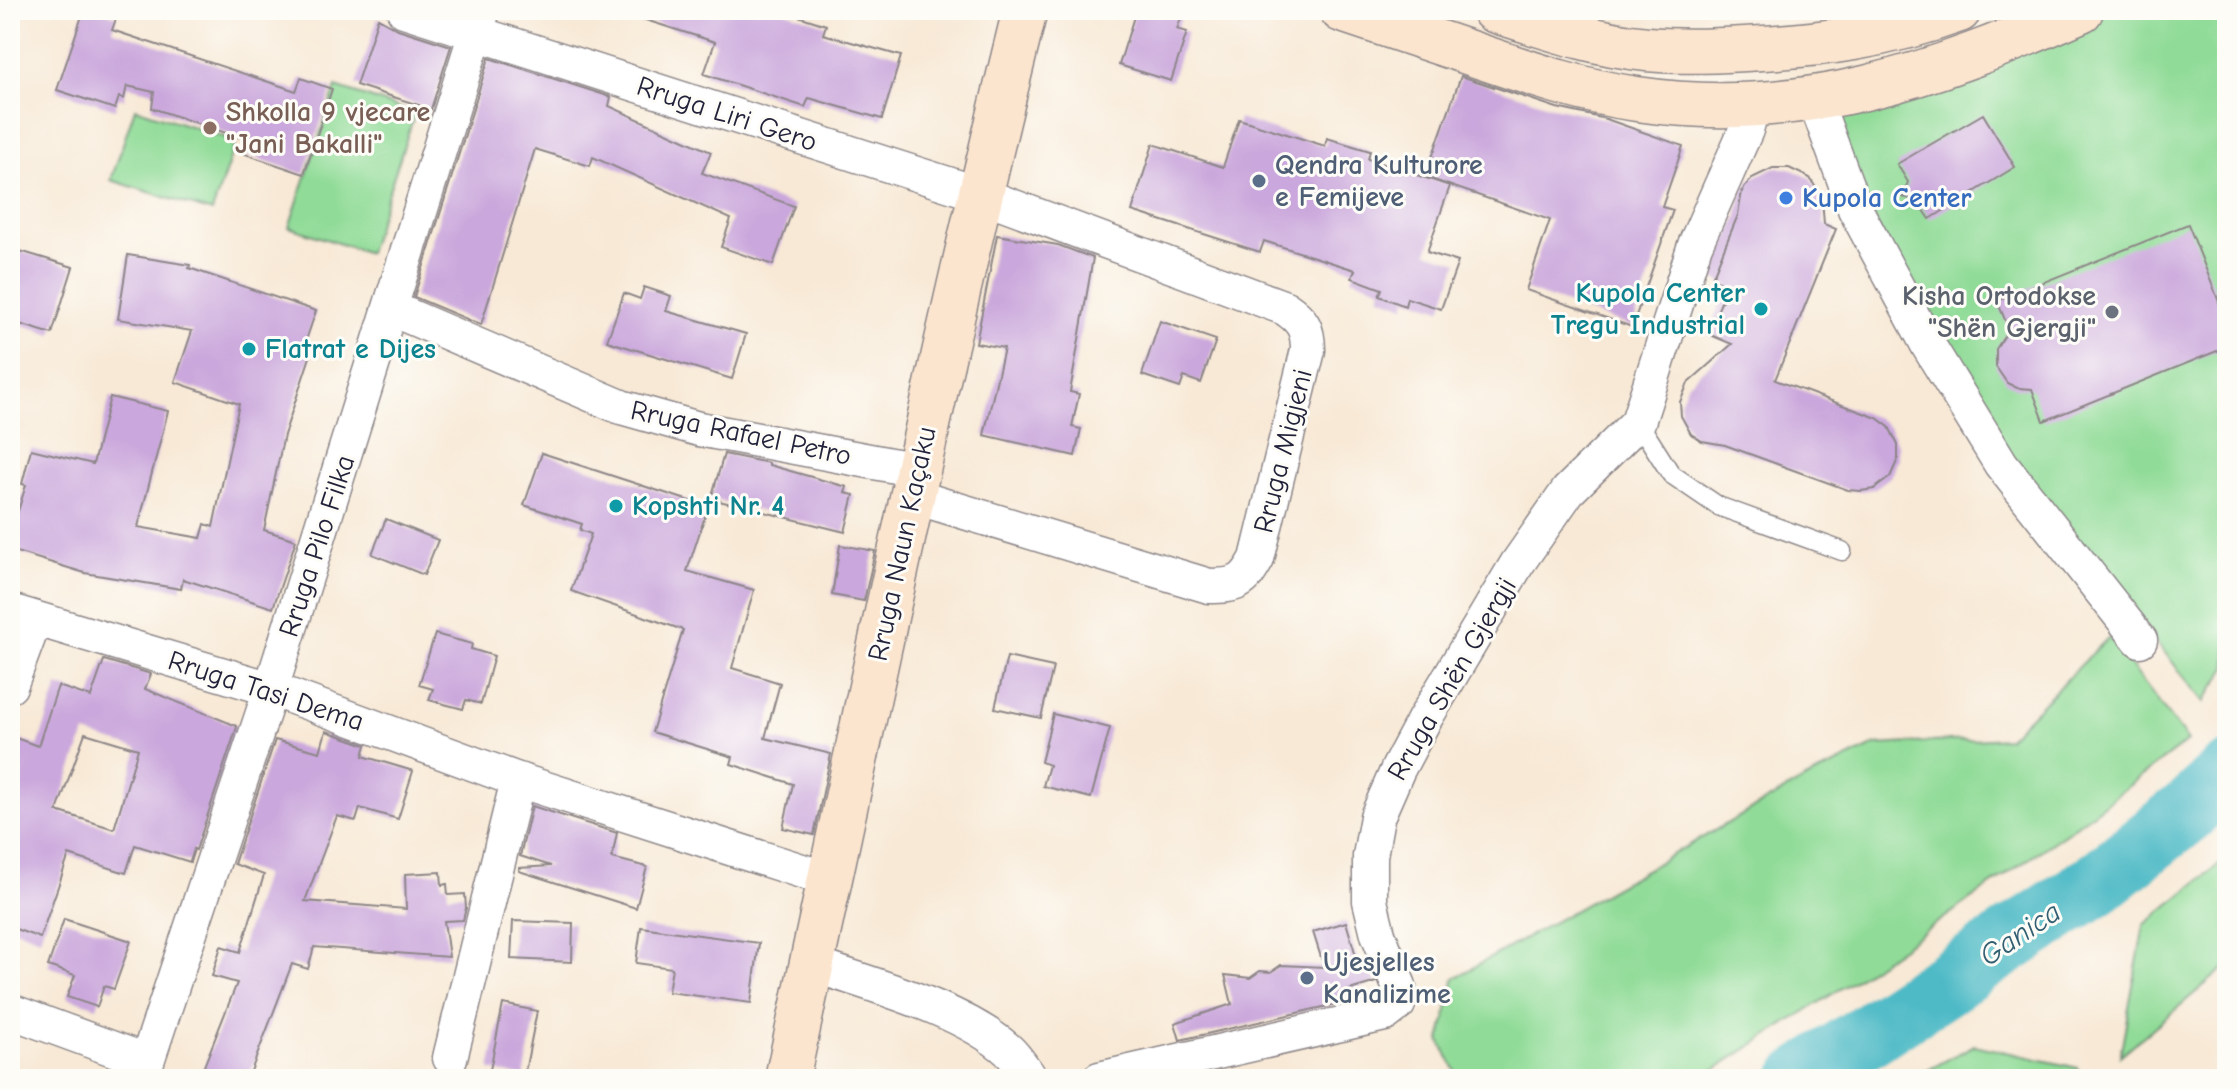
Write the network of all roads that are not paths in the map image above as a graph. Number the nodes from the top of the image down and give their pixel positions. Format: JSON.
{"nodes":[{"id":1,"x":404,"y":10,"type":"edge"},
{"id":2,"x":1025,"y":10,"type":"edge"},
{"id":3,"x":1342,"y":10,"type":"edge"},
{"id":4,"x":1494,"y":10,"type":"edge"},
{"id":5,"x":1959,"y":10,"type":"edge"},
{"id":6,"x":1973,"y":10,"type":"edge"},
{"id":7,"x":2081,"y":10,"type":"edge"},
{"id":8,"x":479,"y":22,"type":"edge"},
{"id":9,"x":1995,"y":48,"type":"junction"},
{"id":10,"x":1815,"y":100,"type":"junction"},
{"id":11,"x":1753,"y":104,"type":"junction"},
{"id":12,"x":979,"y":194,"type":"junction"},
{"id":13,"x":392,"y":309,"type":"junction"},
{"id":14,"x":1638,"y":422,"type":"junction"},
{"id":15,"x":915,"y":483,"type":"junction"},
{"id":16,"x":1842,"y":551,"type":"dead end"},
{"id":17,"x":23,"y":615,"type":"edge"},
{"id":18,"x":2140,"y":640,"type":"dead end"},
{"id":19,"x":10,"y":686,"type":"edge"},
{"id":20,"x":271,"y":689,"type":"junction"},
{"id":21,"x":518,"y":780,"type":"junction"},
{"id":22,"x":830,"y":880,"type":"junction"},
{"id":23,"x":812,"y":964,"type":"junction"},
{"id":24,"x":10,"y":1011,"type":"edge"},
{"id":25,"x":450,"y":1058,"type":"dead end"},
{"id":26,"x":144,"y":1070,"type":"edge"},
{"id":27,"x":787,"y":1079,"type":"edge"},
{"id":28,"x":1031,"y":1079,"type":"edge"},
{"id":29,"x":1099,"y":1079,"type":"edge"}],
"edges":[{"from":1,"to":8,"type":"street","name":"Rruga Liri Gero"},
{"from":2,"to":12,"type":"main road","name":"Rruga Naun Kaçaku"},
{"from":3,"to":11,"type":"main road"},
{"from":4,"to":5,"type":"main road"},
{"from":6,"to":9,"type":"street"},
{"from":7,"to":9,"type":"main road"},
{"from":8,"to":12,"type":"street","name":"Rruga Liri Gero"},
{"from":8,"to":13,"type":"street","name":"Rruga Pilo Filka"},
{"from":9,"to":10,"type":"main road"},
{"from":10,"to":11,"type":"main road"},
{"from":10,"to":18,"type":"street"},
{"from":11,"to":14,"type":"street","name":"Rruga Shën Gjergji"},
{"from":12,"to":15,"type":"main road","name":"Rruga Naun Kaçaku"},
{"from":12,"to":15,"type":"street","name":"Rruga Migjeni"},
{"from":13,"to":15,"type":"street","name":"Rruga Rafael Petro"},
{"from":13,"to":20,"type":"street","name":"Rruga Pilo Filka"},
{"from":14,"to":16,"type":"lane"},
{"from":14,"to":29,"type":"street","name":"Rruga Shën Gjergji"},
{"from":15,"to":22,"type":"main road","name":"Rruga Naun Kaçaku"},
{"from":17,"to":19,"type":"street"},
{"from":17,"to":20,"type":"street","name":"Rruga Tasi Dema"},
{"from":20,"to":21,"type":"street","name":"Rruga Tasi Dema"},
{"from":20,"to":26,"type":"street","name":"Rruga Pilo Filka"},
{"from":21,"to":22,"type":"street","name":"Rruga Tasi Dema"},
{"from":21,"to":25,"type":"street"},
{"from":22,"to":23,"type":"main road","name":"Rruga Naun Kaçaku"},
{"from":23,"to":27,"type":"main road","name":"Rruga Naun Kaçaku"},
{"from":23,"to":28,"type":"street"},
{"from":24,"to":26,"type":"street"}]}
